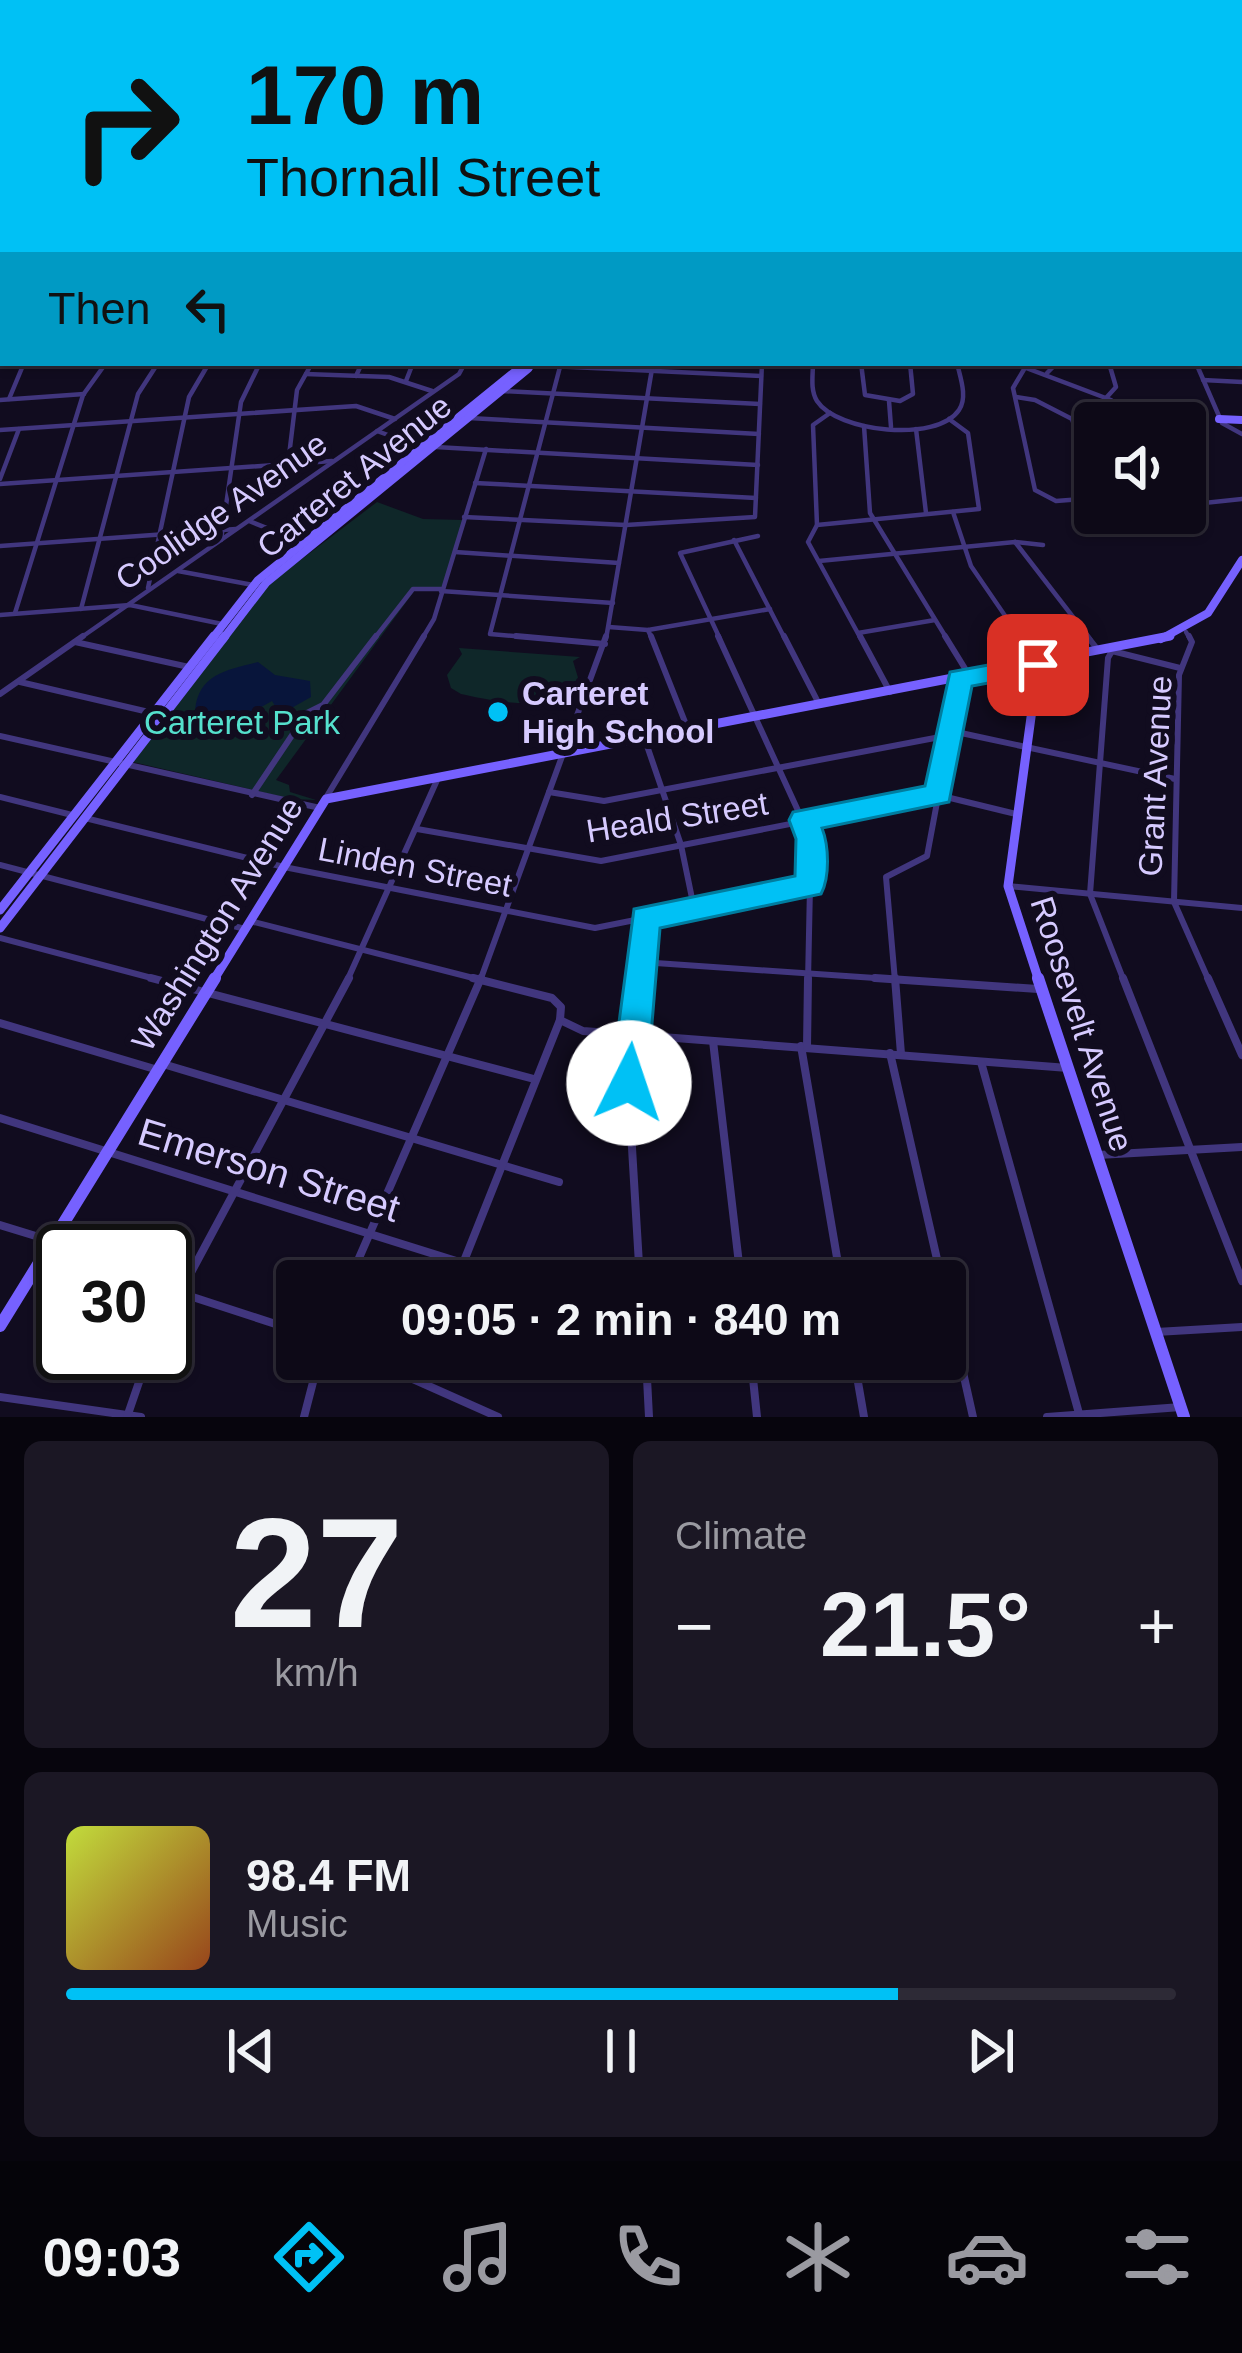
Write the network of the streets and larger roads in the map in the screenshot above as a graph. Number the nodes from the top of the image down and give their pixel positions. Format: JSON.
{"nodes":[{"id":1,"x":23,"y":366,"type":"edge"},
{"id":2,"x":104,"y":366,"type":"edge"},
{"id":3,"x":156,"y":366,"type":"edge"},
{"id":4,"x":207,"y":366,"type":"edge"},
{"id":5,"x":258,"y":366,"type":"edge"},
{"id":6,"x":310,"y":366,"type":"edge"},
{"id":7,"x":361,"y":366,"type":"edge"},
{"id":8,"x":412,"y":366,"type":"edge"},
{"id":9,"x":463,"y":366,"type":"edge"},
{"id":10,"x":528,"y":366,"type":"edge"},
{"id":11,"x":560,"y":366,"type":"edge"},
{"id":12,"x":606,"y":366,"type":"edge"},
{"id":13,"x":762,"y":366,"type":"edge"},
{"id":14,"x":813,"y":366,"type":"edge"},
{"id":15,"x":861,"y":366,"type":"edge"},
{"id":16,"x":910,"y":366,"type":"edge"},
{"id":17,"x":957,"y":366,"type":"edge"},
{"id":18,"x":1026,"y":366,"type":"edge"},
{"id":19,"x":1054,"y":366,"type":"edge"},
{"id":20,"x":1110,"y":366,"type":"edge"},
{"id":21,"x":1197,"y":366,"type":"edge"},
{"id":22,"x":652,"y":367,"type":"edge"},
{"id":23,"x":1047,"y":373,"type":"junction"},
{"id":24,"x":306,"y":374,"type":"junction"},
{"id":25,"x":356,"y":376,"type":"junction"},
{"id":26,"x":762,"y":376,"type":"junction"},
{"id":27,"x":1203,"y":380,"type":"junction"},
{"id":28,"x":406,"y":381,"type":"junction"},
{"id":29,"x":1242,"y":382,"type":"edge"},
{"id":30,"x":497,"y":391,"type":"junction"},
{"id":31,"x":434,"y":392,"type":"junction"},
{"id":32,"x":84,"y":394,"type":"junction"},
{"id":33,"x":553,"y":394,"type":"junction"},
{"id":34,"x":1015,"y":397,"type":"junction"},
{"id":35,"x":647,"y":398,"type":"junction"},
{"id":36,"x":1106,"y":398,"type":"junction"},
{"id":37,"x":9,"y":399,"type":"junction"},
{"id":38,"x":0,"y":400,"type":"edge"},
{"id":39,"x":889,"y":400,"type":"junction"},
{"id":40,"x":1113,"y":402,"type":"edge"},
{"id":41,"x":760,"y":404,"type":"junction"},
{"id":42,"x":295,"y":410,"type":"junction"},
{"id":43,"x":830,"y":413,"type":"junction"},
{"id":44,"x":239,"y":414,"type":"junction"},
{"id":45,"x":185,"y":417,"type":"junction"},
{"id":46,"x":395,"y":418,"type":"junction"},
{"id":47,"x":464,"y":418,"type":"junction"},
{"id":48,"x":949,"y":419,"type":"junction"},
{"id":49,"x":1220,"y":419,"type":"junction"},
{"id":50,"x":1242,"y":420,"type":"edge"},
{"id":51,"x":130,"y":421,"type":"junction"},
{"id":52,"x":545,"y":422,"type":"junction"},
{"id":53,"x":1074,"y":424,"type":"edge"},
{"id":54,"x":74,"y":425,"type":"junction"},
{"id":55,"x":864,"y":426,"type":"junction"},
{"id":56,"x":642,"y":427,"type":"junction"},
{"id":57,"x":891,"y":428,"type":"junction"},
{"id":58,"x":916,"y":428,"type":"junction"},
{"id":59,"x":19,"y":429,"type":"junction"},
{"id":60,"x":0,"y":430,"type":"edge"},
{"id":61,"x":376,"y":431,"type":"junction"},
{"id":62,"x":759,"y":434,"type":"junction"},
{"id":63,"x":1242,"y":434,"type":"edge"},
{"id":64,"x":428,"y":447,"type":"junction"},
{"id":65,"x":486,"y":449,"type":"junction"},
{"id":66,"x":537,"y":453,"type":"junction"},
{"id":67,"x":637,"y":458,"type":"junction"},
{"id":68,"x":334,"y":461,"type":"junction"},
{"id":69,"x":288,"y":464,"type":"junction"},
{"id":70,"x":758,"y":465,"type":"junction"},
{"id":71,"x":232,"y":468,"type":"junction"},
{"id":72,"x":174,"y":472,"type":"junction"},
{"id":73,"x":116,"y":476,"type":"junction"},
{"id":74,"x":57,"y":480,"type":"junction"},
{"id":75,"x":0,"y":481,"type":"edge"},
{"id":76,"x":475,"y":483,"type":"junction"},
{"id":77,"x":528,"y":486,"type":"junction"},
{"id":78,"x":631,"y":492,"type":"junction"},
{"id":79,"x":756,"y":498,"type":"junction"},
{"id":80,"x":1074,"y":500,"type":"edge"},
{"id":81,"x":1241,"y":500,"type":"edge"},
{"id":82,"x":1206,"y":503,"type":"edge"},
{"id":83,"x":952,"y":511,"type":"junction"},
{"id":84,"x":926,"y":514,"type":"junction"},
{"id":85,"x":464,"y":518,"type":"junction"},
{"id":86,"x":874,"y":518,"type":"junction"},
{"id":87,"x":249,"y":520,"type":"junction"},
{"id":88,"x":519,"y":520,"type":"junction"},
{"id":89,"x":626,"y":525,"type":"junction"},
{"id":90,"x":817,"y":525,"type":"junction"},
{"id":91,"x":238,"y":528,"type":"junction"},
{"id":92,"x":223,"y":529,"type":"junction"},
{"id":93,"x":161,"y":534,"type":"junction"},
{"id":94,"x":758,"y":536,"type":"dead end"},
{"id":95,"x":100,"y":538,"type":"junction"},
{"id":96,"x":221,"y":540,"type":"junction"},
{"id":97,"x":734,"y":540,"type":"junction"},
{"id":98,"x":1015,"y":542,"type":"junction"},
{"id":99,"x":37,"y":544,"type":"junction"},
{"id":100,"x":307,"y":544,"type":"junction"},
{"id":101,"x":1043,"y":545,"type":"dead end"},
{"id":102,"x":0,"y":546,"type":"edge"},
{"id":103,"x":964,"y":548,"type":"junction"},
{"id":104,"x":454,"y":551,"type":"junction"},
{"id":105,"x":898,"y":554,"type":"junction"},
{"id":106,"x":510,"y":556,"type":"junction"},
{"id":107,"x":1242,"y":560,"type":"edge"},
{"id":108,"x":819,"y":561,"type":"junction"},
{"id":109,"x":619,"y":563,"type":"junction"},
{"id":110,"x":178,"y":571,"type":"junction"},
{"id":111,"x":258,"y":586,"type":"junction"},
{"id":112,"x":441,"y":590,"type":"junction"},
{"id":113,"x":148,"y":592,"type":"junction"},
{"id":114,"x":500,"y":596,"type":"junction"},
{"id":115,"x":613,"y":603,"type":"junction"},
{"id":116,"x":130,"y":604,"type":"junction"},
{"id":117,"x":81,"y":609,"type":"junction"},
{"id":118,"x":770,"y":609,"type":"junction"},
{"id":119,"x":15,"y":614,"type":"junction"},
{"id":120,"x":0,"y":615,"type":"edge"},
{"id":121,"x":711,"y":618,"type":"junction"},
{"id":122,"x":935,"y":620,"type":"junction"},
{"id":123,"x":227,"y":625,"type":"junction"},
{"id":124,"x":609,"y":627,"type":"junction"},
{"id":125,"x":648,"y":630,"type":"junction"},
{"id":126,"x":1186,"y":632,"type":"junction"},
{"id":127,"x":859,"y":633,"type":"junction"},
{"id":128,"x":75,"y":642,"type":"junction"},
{"id":129,"x":604,"y":644,"type":"junction"},
{"id":130,"x":1106,"y":652,"type":"junction"},
{"id":131,"x":1038,"y":665,"type":"junction"},
{"id":132,"x":193,"y":668,"type":"junction"},
{"id":133,"x":1180,"y":668,"type":"junction"},
{"id":134,"x":965,"y":678,"type":"junction"},
{"id":135,"x":18,"y":681,"type":"junction"},
{"id":136,"x":890,"y":692,"type":"junction"},
{"id":137,"x":0,"y":694,"type":"edge"},
{"id":138,"x":820,"y":706,"type":"junction"},
{"id":139,"x":157,"y":714,"type":"junction"},
{"id":140,"x":757,"y":717,"type":"junction"},
{"id":141,"x":689,"y":730,"type":"junction"},
{"id":142,"x":951,"y":734,"type":"junction"},
{"id":143,"x":0,"y":736,"type":"edge"},
{"id":144,"x":644,"y":737,"type":"junction"},
{"id":145,"x":1025,"y":746,"type":"junction"},
{"id":146,"x":561,"y":753,"type":"junction"},
{"id":147,"x":1101,"y":762,"type":"junction"},
{"id":148,"x":121,"y":763,"type":"junction"},
{"id":149,"x":781,"y":766,"type":"junction"},
{"id":150,"x":439,"y":776,"type":"junction"},
{"id":151,"x":1175,"y":779,"type":"junction"},
{"id":152,"x":661,"y":790,"type":"junction"},
{"id":153,"x":547,"y":792,"type":"junction"},
{"id":154,"x":252,"y":795,"type":"junction"},
{"id":155,"x":938,"y":795,"type":"junction"},
{"id":156,"x":0,"y":797,"type":"edge"},
{"id":157,"x":323,"y":804,"type":"junction"},
{"id":158,"x":1016,"y":814,"type":"junction"},
{"id":159,"x":80,"y":816,"type":"junction"},
{"id":160,"x":804,"y":820,"type":"junction"},
{"id":161,"x":417,"y":829,"type":"junction"},
{"id":162,"x":680,"y":844,"type":"junction"},
{"id":163,"x":526,"y":850,"type":"junction"},
{"id":164,"x":0,"y":866,"type":"edge"},
{"id":165,"x":284,"y":867,"type":"junction"},
{"id":166,"x":30,"y":873,"type":"junction"},
{"id":167,"x":42,"y":876,"type":"junction"},
{"id":168,"x":810,"y":885,"type":"junction"},
{"id":169,"x":392,"y":886,"type":"junction"},
{"id":170,"x":1008,"y":886,"type":"junction"},
{"id":171,"x":1090,"y":894,"type":"junction"},
{"id":172,"x":1174,"y":902,"type":"junction"},
{"id":173,"x":694,"y":908,"type":"junction"},
{"id":174,"x":1242,"y":908,"type":"edge"},
{"id":175,"x":506,"y":909,"type":"junction"},
{"id":176,"x":0,"y":910,"type":"edge"},
{"id":177,"x":645,"y":918,"type":"junction"},
{"id":178,"x":248,"y":925,"type":"junction"},
{"id":179,"x":0,"y":928,"type":"edge"},
{"id":180,"x":0,"y":938,"type":"edge"},
{"id":181,"x":364,"y":950,"type":"junction"},
{"id":182,"x":641,"y":962,"type":"junction"},
{"id":183,"x":808,"y":975,"type":"junction"},
{"id":184,"x":480,"y":980,"type":"junction"},
{"id":185,"x":895,"y":980,"type":"junction"},
{"id":186,"x":1042,"y":990,"type":"junction"},
{"id":187,"x":207,"y":992,"type":"junction"},
{"id":188,"x":560,"y":1020,"type":"junction"},
{"id":189,"x":325,"y":1022,"type":"junction"},
{"id":190,"x":0,"y":1023,"type":"edge"},
{"id":191,"x":632,"y":1035,"type":"junction"},
{"id":192,"x":713,"y":1041,"type":"junction"},
{"id":193,"x":804,"y":1047,"type":"junction"},
{"id":194,"x":896,"y":1053,"type":"junction"},
{"id":195,"x":449,"y":1055,"type":"junction"},
{"id":196,"x":1242,"y":1055,"type":"edge"},
{"id":197,"x":981,"y":1060,"type":"junction"},
{"id":198,"x":161,"y":1067,"type":"junction"},
{"id":199,"x":1069,"y":1068,"type":"junction"},
{"id":200,"x":534,"y":1079,"type":"junction"},
{"id":201,"x":282,"y":1102,"type":"junction"},
{"id":202,"x":0,"y":1118,"type":"edge"},
{"id":203,"x":411,"y":1138,"type":"junction"},
{"id":204,"x":1242,"y":1147,"type":"edge"},
{"id":205,"x":1190,"y":1150,"type":"junction"},
{"id":206,"x":108,"y":1151,"type":"junction"},
{"id":207,"x":1098,"y":1155,"type":"junction"},
{"id":208,"x":501,"y":1165,"type":"junction"},
{"id":209,"x":559,"y":1182,"type":"dead end"},
{"id":210,"x":233,"y":1193,"type":"junction"},
{"id":211,"x":63,"y":1224,"type":"edge"},
{"id":212,"x":0,"y":1225,"type":"edge"},
{"id":213,"x":370,"y":1232,"type":"junction"},
{"id":214,"x":36,"y":1240,"type":"edge"},
{"id":215,"x":358,"y":1260,"type":"edge"},
{"id":216,"x":454,"y":1260,"type":"edge"},
{"id":217,"x":464,"y":1260,"type":"edge"},
{"id":218,"x":639,"y":1260,"type":"edge"},
{"id":219,"x":739,"y":1260,"type":"edge"},
{"id":220,"x":838,"y":1260,"type":"edge"},
{"id":221,"x":938,"y":1260,"type":"edge"},
{"id":222,"x":36,"y":1267,"type":"edge"},
{"id":223,"x":192,"y":1268,"type":"edge"},
{"id":224,"x":1242,"y":1281,"type":"edge"},
{"id":225,"x":192,"y":1296,"type":"edge"},
{"id":226,"x":276,"y":1324,"type":"edge"},
{"id":227,"x":0,"y":1326,"type":"edge"},
{"id":228,"x":1242,"y":1327,"type":"edge"},
{"id":229,"x":1156,"y":1332,"type":"junction"},
{"id":230,"x":140,"y":1380,"type":"edge"},
{"id":231,"x":314,"y":1380,"type":"edge"},
{"id":232,"x":416,"y":1380,"type":"edge"},
{"id":233,"x":426,"y":1380,"type":"edge"},
{"id":234,"x":647,"y":1380,"type":"edge"},
{"id":235,"x":753,"y":1380,"type":"edge"},
{"id":236,"x":858,"y":1380,"type":"edge"},
{"id":237,"x":965,"y":1380,"type":"edge"},
{"id":238,"x":425,"y":1384,"type":"junction"},
{"id":239,"x":0,"y":1397,"type":"edge"},
{"id":240,"x":1183,"y":1412,"type":"edge"},
{"id":241,"x":127,"y":1416,"type":"edge"},
{"id":242,"x":1080,"y":1416,"type":"edge"},
{"id":243,"x":141,"y":1417,"type":"edge"},
{"id":244,"x":304,"y":1417,"type":"edge"},
{"id":245,"x":498,"y":1417,"type":"edge"},
{"id":246,"x":649,"y":1417,"type":"edge"},
{"id":247,"x":757,"y":1417,"type":"edge"},
{"id":248,"x":864,"y":1417,"type":"edge"},
{"id":249,"x":974,"y":1417,"type":"edge"},
{"id":250,"x":1047,"y":1417,"type":"edge"}],
"edges":[{"from":1,"to":37,"type":"street"},
{"from":2,"to":32,"type":"street"},
{"from":3,"to":51,"type":"street"},
{"from":4,"to":45,"type":"street"},
{"from":5,"to":44,"type":"street"},
{"from":6,"to":24,"type":"street"},
{"from":7,"to":25,"type":"street"},
{"from":8,"to":28,"type":"street"},
{"from":9,"to":31,"type":"street","name":"Coolidge Avenue"},
{"from":10,"to":30,"type":"street","name":"Carteret Avenue"},
{"from":11,"to":33,"type":"street"},
{"from":12,"to":22,"type":"street"},
{"from":13,"to":26,"type":"street"},
{"from":14,"to":43,"type":"street"},
{"from":15,"to":39,"type":"street"},
{"from":16,"to":39,"type":"street"},
{"from":17,"to":48,"type":"street"},
{"from":18,"to":23,"type":"street"},
{"from":18,"to":34,"type":"street"},
{"from":19,"to":23,"type":"street"},
{"from":20,"to":36,"type":"street"},
{"from":21,"to":27,"type":"street"},
{"from":22,"to":26,"type":"street"},
{"from":22,"to":35,"type":"street"},
{"from":23,"to":36,"type":"street"},
{"from":24,"to":25,"type":"street"},
{"from":24,"to":42,"type":"street"},
{"from":25,"to":28,"type":"street"},
{"from":26,"to":41,"type":"street"},
{"from":27,"to":29,"type":"street"},
{"from":27,"to":49,"type":"street"},
{"from":28,"to":31,"type":"street"},
{"from":30,"to":33,"type":"street"},
{"from":30,"to":47,"type":"street","name":"Carteret Avenue"},
{"from":31,"to":46,"type":"street","name":"Coolidge Avenue"},
{"from":32,"to":37,"type":"street"},
{"from":32,"to":54,"type":"street"},
{"from":33,"to":35,"type":"street"},
{"from":33,"to":52,"type":"street"},
{"from":34,"to":53,"type":"street"},
{"from":34,"to":80,"type":"street"},
{"from":35,"to":41,"type":"street"},
{"from":35,"to":56,"type":"street"},
{"from":36,"to":40,"type":"street"},
{"from":37,"to":38,"type":"street"},
{"from":39,"to":57,"type":"street"},
{"from":41,"to":62,"type":"street"},
{"from":42,"to":44,"type":"street"},
{"from":42,"to":46,"type":"street"},
{"from":42,"to":69,"type":"street"},
{"from":43,"to":55,"type":"street"},
{"from":43,"to":90,"type":"street"},
{"from":44,"to":45,"type":"street"},
{"from":44,"to":71,"type":"street"},
{"from":45,"to":51,"type":"street"},
{"from":45,"to":72,"type":"street"},
{"from":46,"to":61,"type":"street","name":"Coolidge Avenue"},
{"from":47,"to":52,"type":"street"},
{"from":47,"to":64,"type":"street","name":"Carteret Avenue"},
{"from":48,"to":58,"type":"street"},
{"from":48,"to":83,"type":"street"},
{"from":49,"to":50,"type":"street"},
{"from":49,"to":63,"type":"street"},
{"from":51,"to":54,"type":"street"},
{"from":51,"to":73,"type":"street"},
{"from":52,"to":56,"type":"street"},
{"from":52,"to":66,"type":"street"},
{"from":54,"to":59,"type":"street"},
{"from":54,"to":74,"type":"street"},
{"from":55,"to":57,"type":"street"},
{"from":55,"to":86,"type":"street"},
{"from":56,"to":62,"type":"street"},
{"from":56,"to":67,"type":"street"},
{"from":57,"to":58,"type":"street"},
{"from":58,"to":84,"type":"street"},
{"from":59,"to":60,"type":"street"},
{"from":59,"to":75,"type":"street"},
{"from":61,"to":64,"type":"street"},
{"from":61,"to":68,"type":"street","name":"Coolidge Avenue"},
{"from":62,"to":70,"type":"street"},
{"from":64,"to":65,"type":"street"},
{"from":64,"to":100,"type":"street","name":"Carteret Avenue"},
{"from":65,"to":66,"type":"street"},
{"from":65,"to":76,"type":"street"},
{"from":66,"to":67,"type":"street"},
{"from":66,"to":77,"type":"street"},
{"from":67,"to":70,"type":"street"},
{"from":67,"to":78,"type":"street"},
{"from":68,"to":69,"type":"street"},
{"from":68,"to":87,"type":"street","name":"Coolidge Avenue"},
{"from":69,"to":71,"type":"street"},
{"from":70,"to":79,"type":"street"},
{"from":71,"to":72,"type":"street"},
{"from":71,"to":92,"type":"street"},
{"from":72,"to":73,"type":"street"},
{"from":72,"to":93,"type":"street"},
{"from":73,"to":74,"type":"street"},
{"from":73,"to":95,"type":"street"},
{"from":74,"to":75,"type":"street"},
{"from":74,"to":99,"type":"street"},
{"from":76,"to":77,"type":"street"},
{"from":76,"to":85,"type":"street"},
{"from":77,"to":78,"type":"street"},
{"from":77,"to":88,"type":"street"},
{"from":78,"to":79,"type":"street"},
{"from":78,"to":89,"type":"street"},
{"from":79,"to":89,"type":"street"},
{"from":81,"to":82,"type":"street"},
{"from":83,"to":84,"type":"street"},
{"from":83,"to":103,"type":"street"},
{"from":84,"to":86,"type":"street"},
{"from":85,"to":88,"type":"street"},
{"from":85,"to":104,"type":"street"},
{"from":86,"to":90,"type":"street"},
{"from":86,"to":105,"type":"street"},
{"from":87,"to":91,"type":"street","name":"Coolidge Avenue"},
{"from":87,"to":100,"type":"street"},
{"from":88,"to":89,"type":"street"},
{"from":88,"to":106,"type":"street"},
{"from":89,"to":109,"type":"street"},
{"from":90,"to":108,"type":"street"},
{"from":91,"to":92,"type":"street"},
{"from":91,"to":96,"type":"street","name":"Coolidge Avenue"},
{"from":92,"to":93,"type":"street"},
{"from":92,"to":96,"type":"street"},
{"from":93,"to":95,"type":"street"},
{"from":93,"to":113,"type":"street"},
{"from":94,"to":97,"type":"street"},
{"from":95,"to":99,"type":"street"},
{"from":95,"to":117,"type":"street"},
{"from":96,"to":110,"type":"street","name":"Coolidge Avenue"},
{"from":97,"to":118,"type":"street"},
{"from":97,"to":121,"type":"street"},
{"from":98,"to":101,"type":"street"},
{"from":98,"to":103,"type":"street"},
{"from":98,"to":130,"type":"street"},
{"from":99,"to":102,"type":"street"},
{"from":99,"to":119,"type":"street"},
{"from":100,"to":111,"type":"street","name":"Carteret Avenue"},
{"from":103,"to":105,"type":"street"},
{"from":103,"to":131,"type":"street"},
{"from":104,"to":106,"type":"street"},
{"from":104,"to":112,"type":"street"},
{"from":105,"to":108,"type":"street"},
{"from":105,"to":122,"type":"street"},
{"from":106,"to":109,"type":"street"},
{"from":106,"to":114,"type":"street"},
{"from":107,"to":126,"type":"street"},
{"from":108,"to":127,"type":"street"},
{"from":109,"to":115,"type":"street"},
{"from":110,"to":111,"type":"street"},
{"from":110,"to":113,"type":"street","name":"Coolidge Avenue"},
{"from":111,"to":123,"type":"street","name":"Carteret Avenue"},
{"from":112,"to":114,"type":"street"},
{"from":112,"to":154,"type":"street"},
{"from":112,"to":157,"type":"street"},
{"from":113,"to":116,"type":"street","name":"Coolidge Avenue"},
{"from":114,"to":115,"type":"street"},
{"from":114,"to":129,"type":"street"},
{"from":115,"to":124,"type":"street"},
{"from":116,"to":117,"type":"street"},
{"from":116,"to":123,"type":"street"},
{"from":116,"to":128,"type":"street","name":"Coolidge Avenue"},
{"from":117,"to":119,"type":"street"},
{"from":118,"to":121,"type":"street"},
{"from":118,"to":138,"type":"street"},
{"from":119,"to":120,"type":"street"},
{"from":121,"to":125,"type":"street"},
{"from":121,"to":140,"type":"street"},
{"from":122,"to":127,"type":"street"},
{"from":122,"to":134,"type":"street"},
{"from":123,"to":132,"type":"street","name":"Carteret Avenue"},
{"from":124,"to":125,"type":"street"},
{"from":124,"to":129,"type":"street"},
{"from":125,"to":141,"type":"street"},
{"from":126,"to":130,"type":"street"},
{"from":126,"to":133,"type":"street","name":"Grant Avenue"},
{"from":127,"to":136,"type":"street"},
{"from":128,"to":132,"type":"street"},
{"from":128,"to":135,"type":"street","name":"Coolidge Avenue"},
{"from":129,"to":146,"type":"street"},
{"from":130,"to":131,"type":"street"},
{"from":130,"to":133,"type":"street"},
{"from":130,"to":147,"type":"street"},
{"from":131,"to":134,"type":"street","name":"Washington Avenue"},
{"from":131,"to":145,"type":"street","name":"Roosevelt Avenue"},
{"from":132,"to":139,"type":"street","name":"Carteret Avenue"},
{"from":133,"to":151,"type":"street","name":"Grant Avenue"},
{"from":134,"to":136,"type":"street","name":"Washington Avenue"},
{"from":134,"to":142,"type":"street"},
{"from":135,"to":137,"type":"street","name":"Coolidge Avenue"},
{"from":135,"to":139,"type":"street"},
{"from":136,"to":138,"type":"street","name":"Washington Avenue"},
{"from":138,"to":140,"type":"street","name":"Washington Avenue"},
{"from":139,"to":148,"type":"street","name":"Carteret Avenue"},
{"from":140,"to":141,"type":"street","name":"Washington Avenue"},
{"from":140,"to":149,"type":"street"},
{"from":141,"to":144,"type":"street","name":"Washington Avenue"},
{"from":142,"to":145,"type":"street"},
{"from":142,"to":149,"type":"street"},
{"from":142,"to":155,"type":"street"},
{"from":143,"to":148,"type":"street"},
{"from":144,"to":146,"type":"street","name":"Washington Avenue"},
{"from":144,"to":152,"type":"street"},
{"from":145,"to":147,"type":"street"},
{"from":145,"to":158,"type":"street","name":"Roosevelt Avenue"},
{"from":146,"to":150,"type":"street","name":"Washington Avenue"},
{"from":146,"to":153,"type":"street"},
{"from":147,"to":151,"type":"street"},
{"from":147,"to":171,"type":"street"},
{"from":148,"to":154,"type":"street"},
{"from":148,"to":159,"type":"street","name":"Carteret Avenue"},
{"from":149,"to":152,"type":"street"},
{"from":149,"to":160,"type":"street"},
{"from":150,"to":157,"type":"street","name":"Washington Avenue"},
{"from":150,"to":161,"type":"street"},
{"from":151,"to":172,"type":"street","name":"Grant Avenue"},
{"from":152,"to":153,"type":"street"},
{"from":152,"to":162,"type":"street"},
{"from":153,"to":163,"type":"street"},
{"from":154,"to":157,"type":"street"},
{"from":155,"to":158,"type":"street","name":"Heald Street"},
{"from":155,"to":160,"type":"street","name":"Heald Street"},
{"from":155,"to":185,"type":"street"},
{"from":156,"to":159,"type":"street","name":"Linden Street"},
{"from":157,"to":165,"type":"street","name":"Washington Avenue"},
{"from":158,"to":170,"type":"street","name":"Roosevelt Avenue"},
{"from":159,"to":165,"type":"street","name":"Linden Street"},
{"from":159,"to":166,"type":"street","name":"Carteret Avenue"},
{"from":159,"to":167,"type":"street","name":"Carteret Avenue"},
{"from":160,"to":162,"type":"street","name":"Heald Street"},
{"from":160,"to":168,"type":"street"},
{"from":161,"to":163,"type":"street","name":"Heald Street"},
{"from":161,"to":169,"type":"street"},
{"from":162,"to":163,"type":"street","name":"Heald Street"},
{"from":162,"to":173,"type":"street"},
{"from":163,"to":175,"type":"street"},
{"from":164,"to":166,"type":"street"},
{"from":165,"to":169,"type":"street","name":"Linden Street"},
{"from":165,"to":178,"type":"street","name":"Washington Avenue"},
{"from":166,"to":167,"type":"street"},
{"from":166,"to":176,"type":"street","name":"Carteret Avenue"},
{"from":167,"to":178,"type":"street"},
{"from":167,"to":179,"type":"street","name":"Carteret Avenue"},
{"from":168,"to":173,"type":"street","name":"Linden Street"},
{"from":168,"to":183,"type":"street"},
{"from":169,"to":175,"type":"street","name":"Linden Street"},
{"from":169,"to":181,"type":"street"},
{"from":170,"to":171,"type":"street"},
{"from":170,"to":186,"type":"street","name":"Roosevelt Avenue"},
{"from":171,"to":172,"type":"street"},
{"from":171,"to":205,"type":"street"},
{"from":172,"to":174,"type":"street"},
{"from":172,"to":196,"type":"street","name":"Grant Avenue"},
{"from":173,"to":177,"type":"street","name":"Linden Street"},
{"from":175,"to":177,"type":"street","name":"Linden Street"},
{"from":175,"to":184,"type":"street"},
{"from":177,"to":182,"type":"street"},
{"from":178,"to":181,"type":"street"},
{"from":178,"to":187,"type":"street","name":"Washington Avenue"},
{"from":180,"to":187,"type":"street"},
{"from":181,"to":184,"type":"street"},
{"from":181,"to":189,"type":"street"},
{"from":182,"to":183,"type":"street"},
{"from":182,"to":191,"type":"street"},
{"from":183,"to":185,"type":"street"},
{"from":183,"to":193,"type":"street"},
{"from":184,"to":188,"type":"street"},
{"from":184,"to":195,"type":"street"},
{"from":185,"to":186,"type":"street"},
{"from":185,"to":194,"type":"street"},
{"from":186,"to":199,"type":"street","name":"Roosevelt Avenue"},
{"from":187,"to":189,"type":"street"},
{"from":187,"to":198,"type":"street","name":"Washington Avenue"},
{"from":188,"to":191,"type":"street"},
{"from":188,"to":200,"type":"street"},
{"from":189,"to":195,"type":"street"},
{"from":189,"to":201,"type":"street"},
{"from":190,"to":198,"type":"street"},
{"from":191,"to":192,"type":"street"},
{"from":191,"to":218,"type":"street"},
{"from":192,"to":193,"type":"street"},
{"from":192,"to":219,"type":"street"},
{"from":193,"to":194,"type":"street"},
{"from":193,"to":220,"type":"street"},
{"from":194,"to":197,"type":"street"},
{"from":194,"to":221,"type":"street"},
{"from":195,"to":200,"type":"street"},
{"from":195,"to":203,"type":"street"},
{"from":197,"to":199,"type":"street"},
{"from":197,"to":242,"type":"street"},
{"from":198,"to":201,"type":"street"},
{"from":198,"to":206,"type":"street","name":"Washington Avenue"},
{"from":199,"to":207,"type":"street","name":"Roosevelt Avenue"},
{"from":200,"to":208,"type":"street"},
{"from":201,"to":203,"type":"street"},
{"from":201,"to":210,"type":"street"},
{"from":202,"to":206,"type":"street","name":"Emerson Street"},
{"from":203,"to":208,"type":"street"},
{"from":203,"to":213,"type":"street"},
{"from":204,"to":205,"type":"street"},
{"from":205,"to":207,"type":"street"},
{"from":205,"to":224,"type":"street"},
{"from":206,"to":210,"type":"street","name":"Emerson Street"},
{"from":206,"to":211,"type":"street","name":"Washington Avenue"},
{"from":207,"to":229,"type":"street","name":"Roosevelt Avenue"},
{"from":208,"to":209,"type":"street"},
{"from":208,"to":217,"type":"street"},
{"from":210,"to":213,"type":"street","name":"Emerson Street"},
{"from":210,"to":223,"type":"street"},
{"from":212,"to":214,"type":"street"},
{"from":213,"to":215,"type":"street"},
{"from":213,"to":216,"type":"street","name":"Emerson Street"},
{"from":222,"to":227,"type":"street","name":"Washington Avenue"},
{"from":225,"to":226,"type":"street"},
{"from":228,"to":229,"type":"street"},
{"from":229,"to":240,"type":"street","name":"Roosevelt Avenue"},
{"from":230,"to":241,"type":"street"},
{"from":231,"to":244,"type":"street"},
{"from":232,"to":238,"type":"street"},
{"from":233,"to":238,"type":"street"},
{"from":234,"to":246,"type":"street"},
{"from":235,"to":247,"type":"street"},
{"from":236,"to":248,"type":"street"},
{"from":237,"to":249,"type":"street"},
{"from":238,"to":245,"type":"street"},
{"from":239,"to":241,"type":"street"},
{"from":240,"to":242,"type":"street"},
{"from":241,"to":243,"type":"street"},
{"from":242,"to":250,"type":"street"}]}
